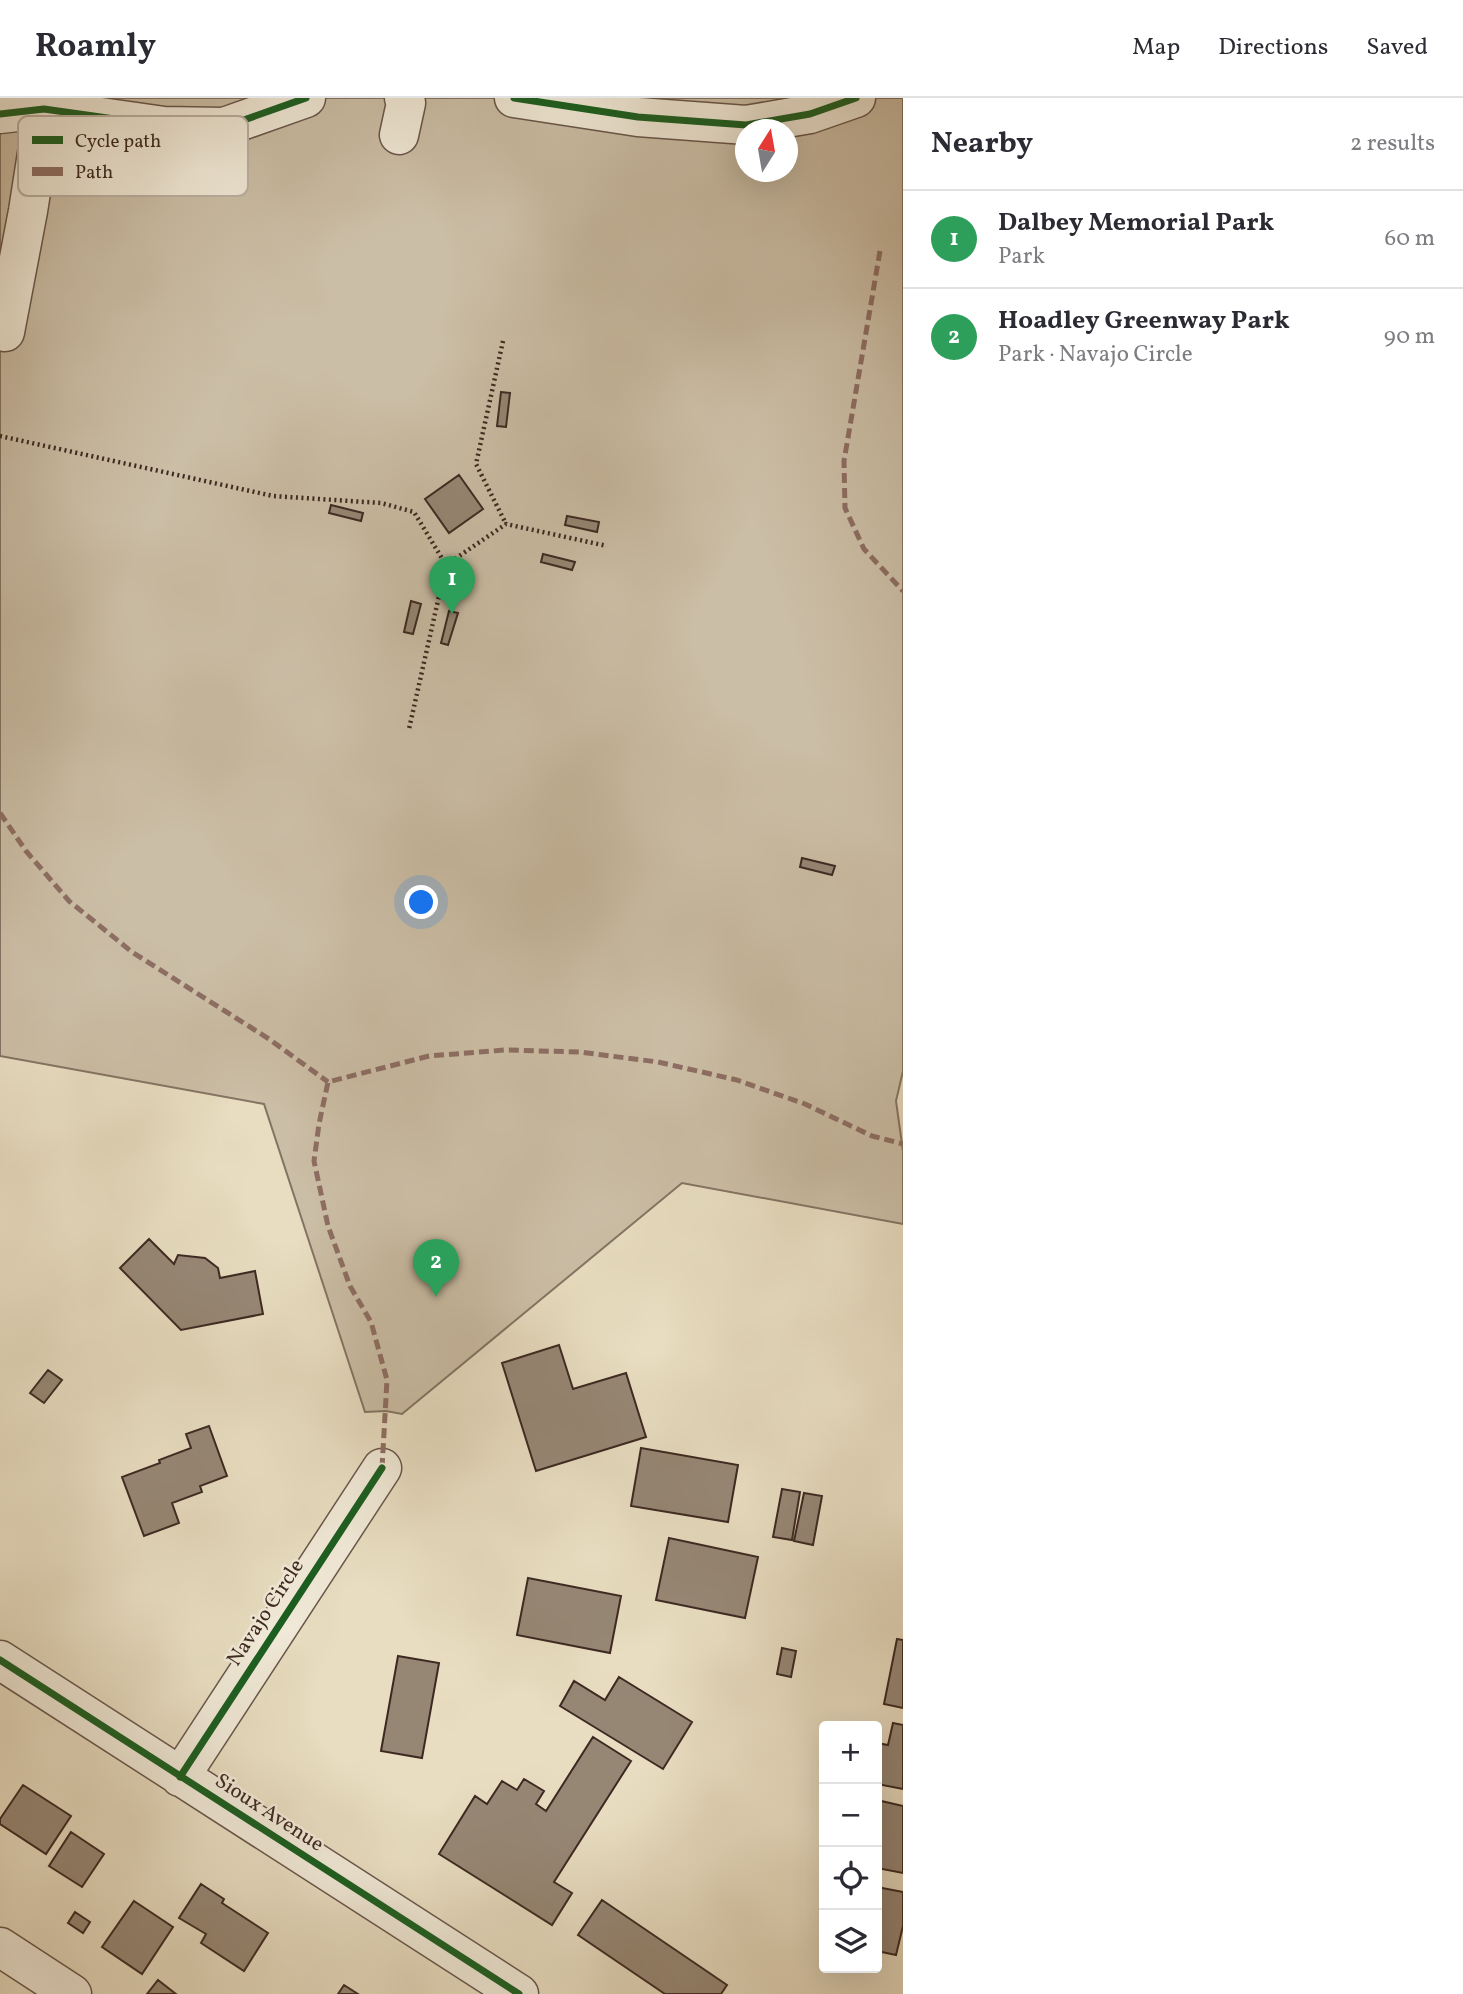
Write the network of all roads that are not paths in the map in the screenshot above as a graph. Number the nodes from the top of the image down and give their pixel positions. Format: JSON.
{"nodes":[{"id":1,"x":306,"y":98,"type":"edge"},
{"id":2,"x":404,"y":98,"type":"edge"},
{"id":3,"x":514,"y":98,"type":"edge"},
{"id":4,"x":856,"y":98,"type":"edge"},
{"id":5,"x":44,"y":109,"type":"junction"},
{"id":6,"x":748,"y":112,"type":"edge"},
{"id":7,"x":0,"y":114,"type":"edge"},
{"id":8,"x":43,"y":116,"type":"edge"},
{"id":9,"x":93,"y":116,"type":"edge"},
{"id":10,"x":248,"y":119,"type":"edge"},
{"id":11,"x":399,"y":135,"type":"dead end"},
{"id":12,"x":30,"y":196,"type":"edge"},
{"id":13,"x":5,"y":332,"type":"dead end"},
{"id":14,"x":382,"y":1468,"type":"dead end"},
{"id":15,"x":0,"y":1660,"type":"edge"},
{"id":16,"x":180,"y":1777,"type":"junction"},
{"id":17,"x":0,"y":1947,"type":"edge"},
{"id":18,"x":72,"y":1994,"type":"edge"},
{"id":19,"x":519,"y":1994,"type":"edge"}],
"edges":[{"from":1,"to":10,"type":"street"},
{"from":2,"to":11,"type":"street"},
{"from":3,"to":6,"type":"street"},
{"from":4,"to":6,"type":"street"},
{"from":5,"to":7,"type":"street"},
{"from":5,"to":8,"type":"street"},
{"from":5,"to":9,"type":"street"},
{"from":12,"to":13,"type":"street"},
{"from":14,"to":16,"type":"street","name":"Navajo Circle"},
{"from":15,"to":16,"type":"street","name":"Sioux Avenue"},
{"from":16,"to":19,"type":"street","name":"Sioux Avenue"},
{"from":17,"to":18,"type":"street"}]}
